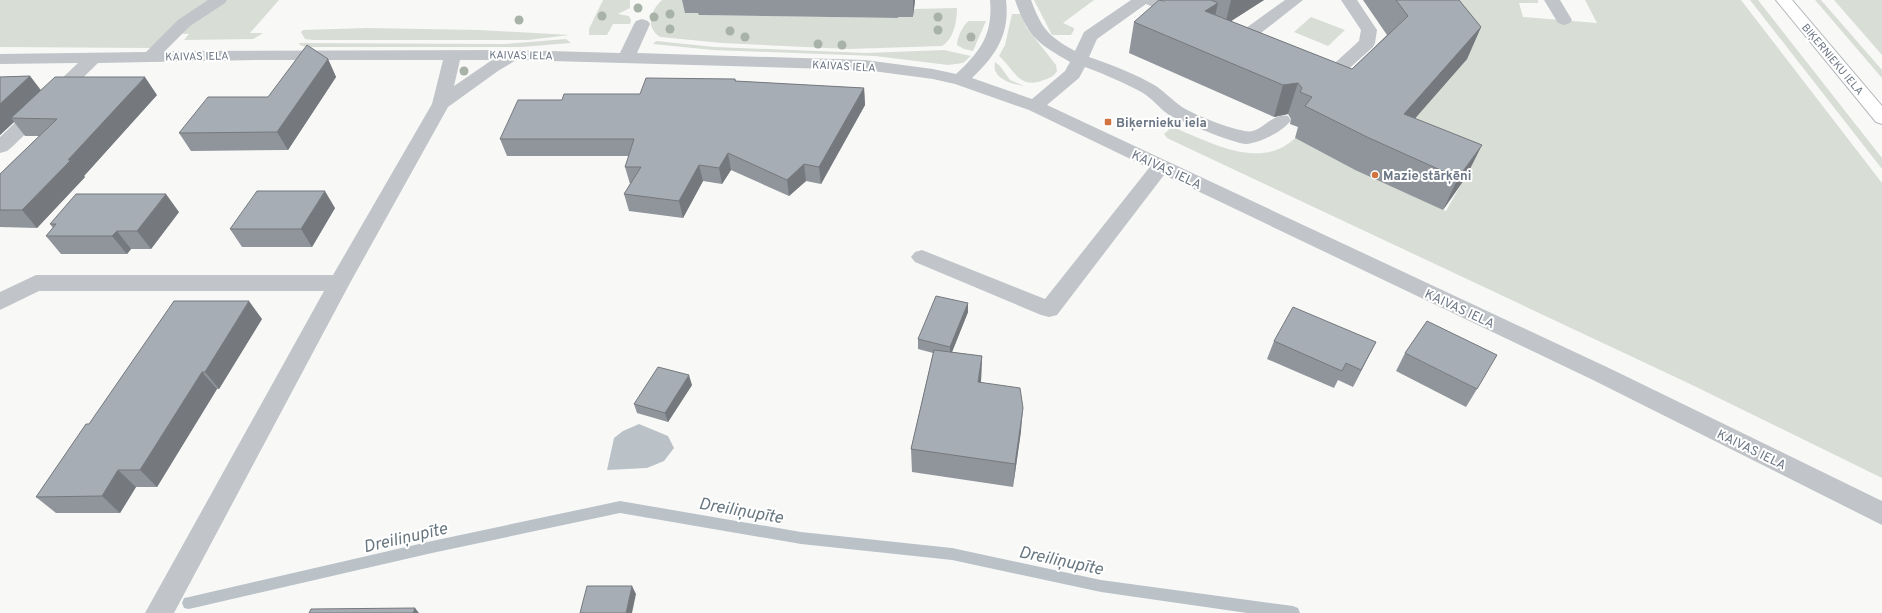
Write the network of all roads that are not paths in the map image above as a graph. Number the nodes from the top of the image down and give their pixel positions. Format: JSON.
{"nodes":[{"id":1,"x":220,"y":0,"type":"edge"},
{"id":2,"x":998,"y":0,"type":"edge"},
{"id":3,"x":1023,"y":0,"type":"edge"},
{"id":4,"x":1141,"y":0,"type":"edge"},
{"id":5,"x":1150,"y":0,"type":"edge"},
{"id":6,"x":1296,"y":0,"type":"edge"},
{"id":7,"x":1349,"y":0,"type":"edge"},
{"id":8,"x":1552,"y":0,"type":"edge"},
{"id":9,"x":1784,"y":0,"type":"edge"},
{"id":10,"x":1564,"y":20,"type":"dead end"},
{"id":11,"x":1199,"y":22,"type":"edge"},
{"id":12,"x":642,"y":24,"type":"dead end"},
{"id":13,"x":1241,"y":40,"type":"edge"},
{"id":14,"x":453,"y":55,"type":"junction"},
{"id":15,"x":514,"y":55,"type":"junction"},
{"id":16,"x":151,"y":56,"type":"junction"},
{"id":17,"x":94,"y":57,"type":"junction"},
{"id":18,"x":626,"y":58,"type":"junction"},
{"id":19,"x":0,"y":59,"type":"edge"},
{"id":20,"x":1078,"y":59,"type":"junction"},
{"id":21,"x":1306,"y":68,"type":"edge"},
{"id":22,"x":960,"y":80,"type":"junction"},
{"id":23,"x":441,"y":104,"type":"junction"},
{"id":24,"x":1035,"y":106,"type":"junction"},
{"id":25,"x":1882,"y":118,"type":"edge"},
{"id":26,"x":1282,"y":120,"type":"dead end"},
{"id":27,"x":0,"y":147,"type":"edge"},
{"id":28,"x":1161,"y":166,"type":"junction"},
{"id":29,"x":922,"y":257,"type":"dead end"},
{"id":30,"x":339,"y":283,"type":"junction"},
{"id":31,"x":0,"y":302,"type":"edge"},
{"id":32,"x":1882,"y":514,"type":"edge"},
{"id":33,"x":159,"y":613,"type":"edge"}],
"edges":[{"from":1,"to":16,"type":"street"},
{"from":2,"to":22,"type":"street"},
{"from":3,"to":20,"type":"street"},
{"from":4,"to":20,"type":"street"},
{"from":5,"to":11,"type":"street"},
{"from":6,"to":13,"type":"street"},
{"from":7,"to":21,"type":"street"},
{"from":8,"to":10,"type":"street"},
{"from":9,"to":25,"type":"main road","name":"BIĶERNIEKU IELA"},
{"from":12,"to":18,"type":"street"},
{"from":14,"to":15,"type":"street","name":"KAIVAS IELA"},
{"from":14,"to":16,"type":"street","name":"KAIVAS IELA"},
{"from":14,"to":23,"type":"street"},
{"from":15,"to":18,"type":"street","name":"KAIVAS IELA"},
{"from":15,"to":23,"type":"street"},
{"from":16,"to":17,"type":"street","name":"KAIVAS IELA"},
{"from":17,"to":19,"type":"street","name":"KAIVAS IELA"},
{"from":17,"to":27,"type":"street"},
{"from":18,"to":22,"type":"street","name":"KAIVAS IELA"},
{"from":20,"to":24,"type":"street"},
{"from":20,"to":26,"type":"street"},
{"from":22,"to":24,"type":"street","name":"KAIVAS IELA"},
{"from":23,"to":30,"type":"street"},
{"from":24,"to":28,"type":"street","name":"KAIVAS IELA"},
{"from":28,"to":29,"type":"street"},
{"from":28,"to":32,"type":"street","name":"KAIVAS IELA"},
{"from":30,"to":31,"type":"street"},
{"from":30,"to":33,"type":"street"}]}
